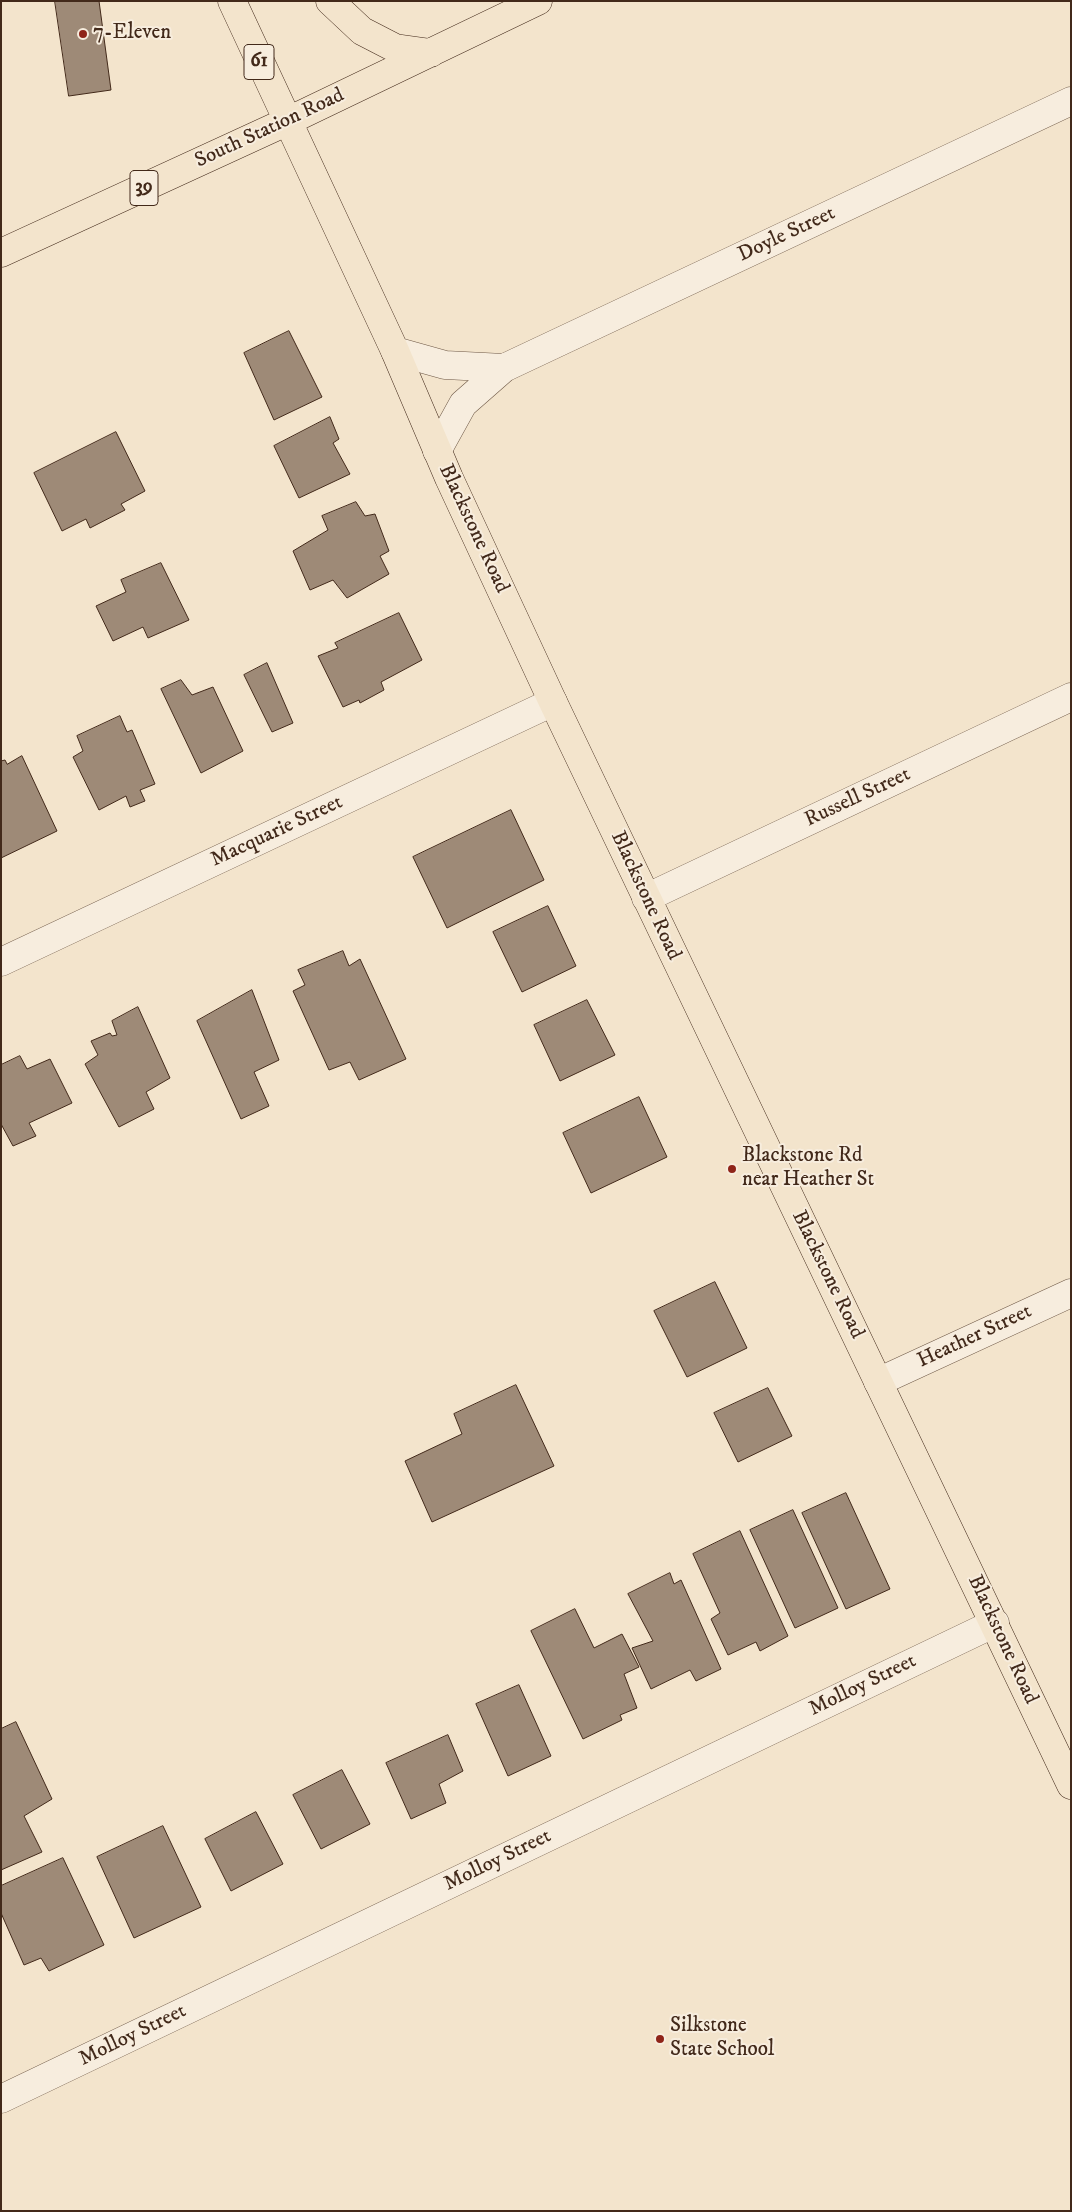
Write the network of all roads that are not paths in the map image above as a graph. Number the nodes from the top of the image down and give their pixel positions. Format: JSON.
{"nodes":[{"id":1,"x":232,"y":1,"type":"edge"},
{"id":2,"x":330,"y":1,"type":"edge"},
{"id":3,"x":538,"y":1,"type":"edge"},
{"id":4,"x":431,"y":53,"type":"junction"},
{"id":5,"x":1071,"y":101,"type":"edge"},
{"id":6,"x":286,"y":122,"type":"junction"},
{"id":7,"x":1,"y":253,"type":"edge"},
{"id":8,"x":395,"y":351,"type":"junction"},
{"id":9,"x":504,"y":368,"type":"junction"},
{"id":10,"x":437,"y":451,"type":"junction"},
{"id":11,"x":1071,"y":697,"type":"edge"},
{"id":12,"x":554,"y":702,"type":"junction"},
{"id":13,"x":646,"y":898,"type":"junction"},
{"id":14,"x":1,"y":962,"type":"edge"},
{"id":15,"x":1071,"y":1294,"type":"edge"},
{"id":16,"x":878,"y":1382,"type":"junction"},
{"id":17,"x":995,"y":1623,"type":"junction"},
{"id":18,"x":1071,"y":1786,"type":"edge"},
{"id":19,"x":1,"y":2099,"type":"edge"}],
"edges":[{"from":1,"to":6,"type":"main road","name":"Blackstone Road","number":"61"},
{"from":2,"to":4,"type":"main road"},
{"from":3,"to":4,"type":"main road","name":"South Station Road","number":"39"},
{"from":4,"to":6,"type":"main road","name":"South Station Road","number":"39"},
{"from":5,"to":9,"type":"street","name":"Doyle Street"},
{"from":6,"to":7,"type":"main road","name":"South Station Road","number":"39"},
{"from":6,"to":8,"type":"main road","name":"Blackstone Road"},
{"from":8,"to":9,"type":"street","name":"Doyle Street"},
{"from":8,"to":10,"type":"main road","name":"Blackstone Road"},
{"from":9,"to":10,"type":"street","name":"Doyle Street"},
{"from":10,"to":12,"type":"main road","name":"Blackstone Road"},
{"from":11,"to":13,"type":"street","name":"Russell Street"},
{"from":12,"to":13,"type":"main road","name":"Blackstone Road"},
{"from":12,"to":14,"type":"street","name":"Macquarie Street"},
{"from":13,"to":16,"type":"main road","name":"Blackstone Road"},
{"from":15,"to":16,"type":"street","name":"Heather Street"},
{"from":16,"to":17,"type":"main road","name":"Blackstone Road"},
{"from":17,"to":18,"type":"main road","name":"Blackstone Road"},
{"from":17,"to":19,"type":"street","name":"Molloy Street"}]}
